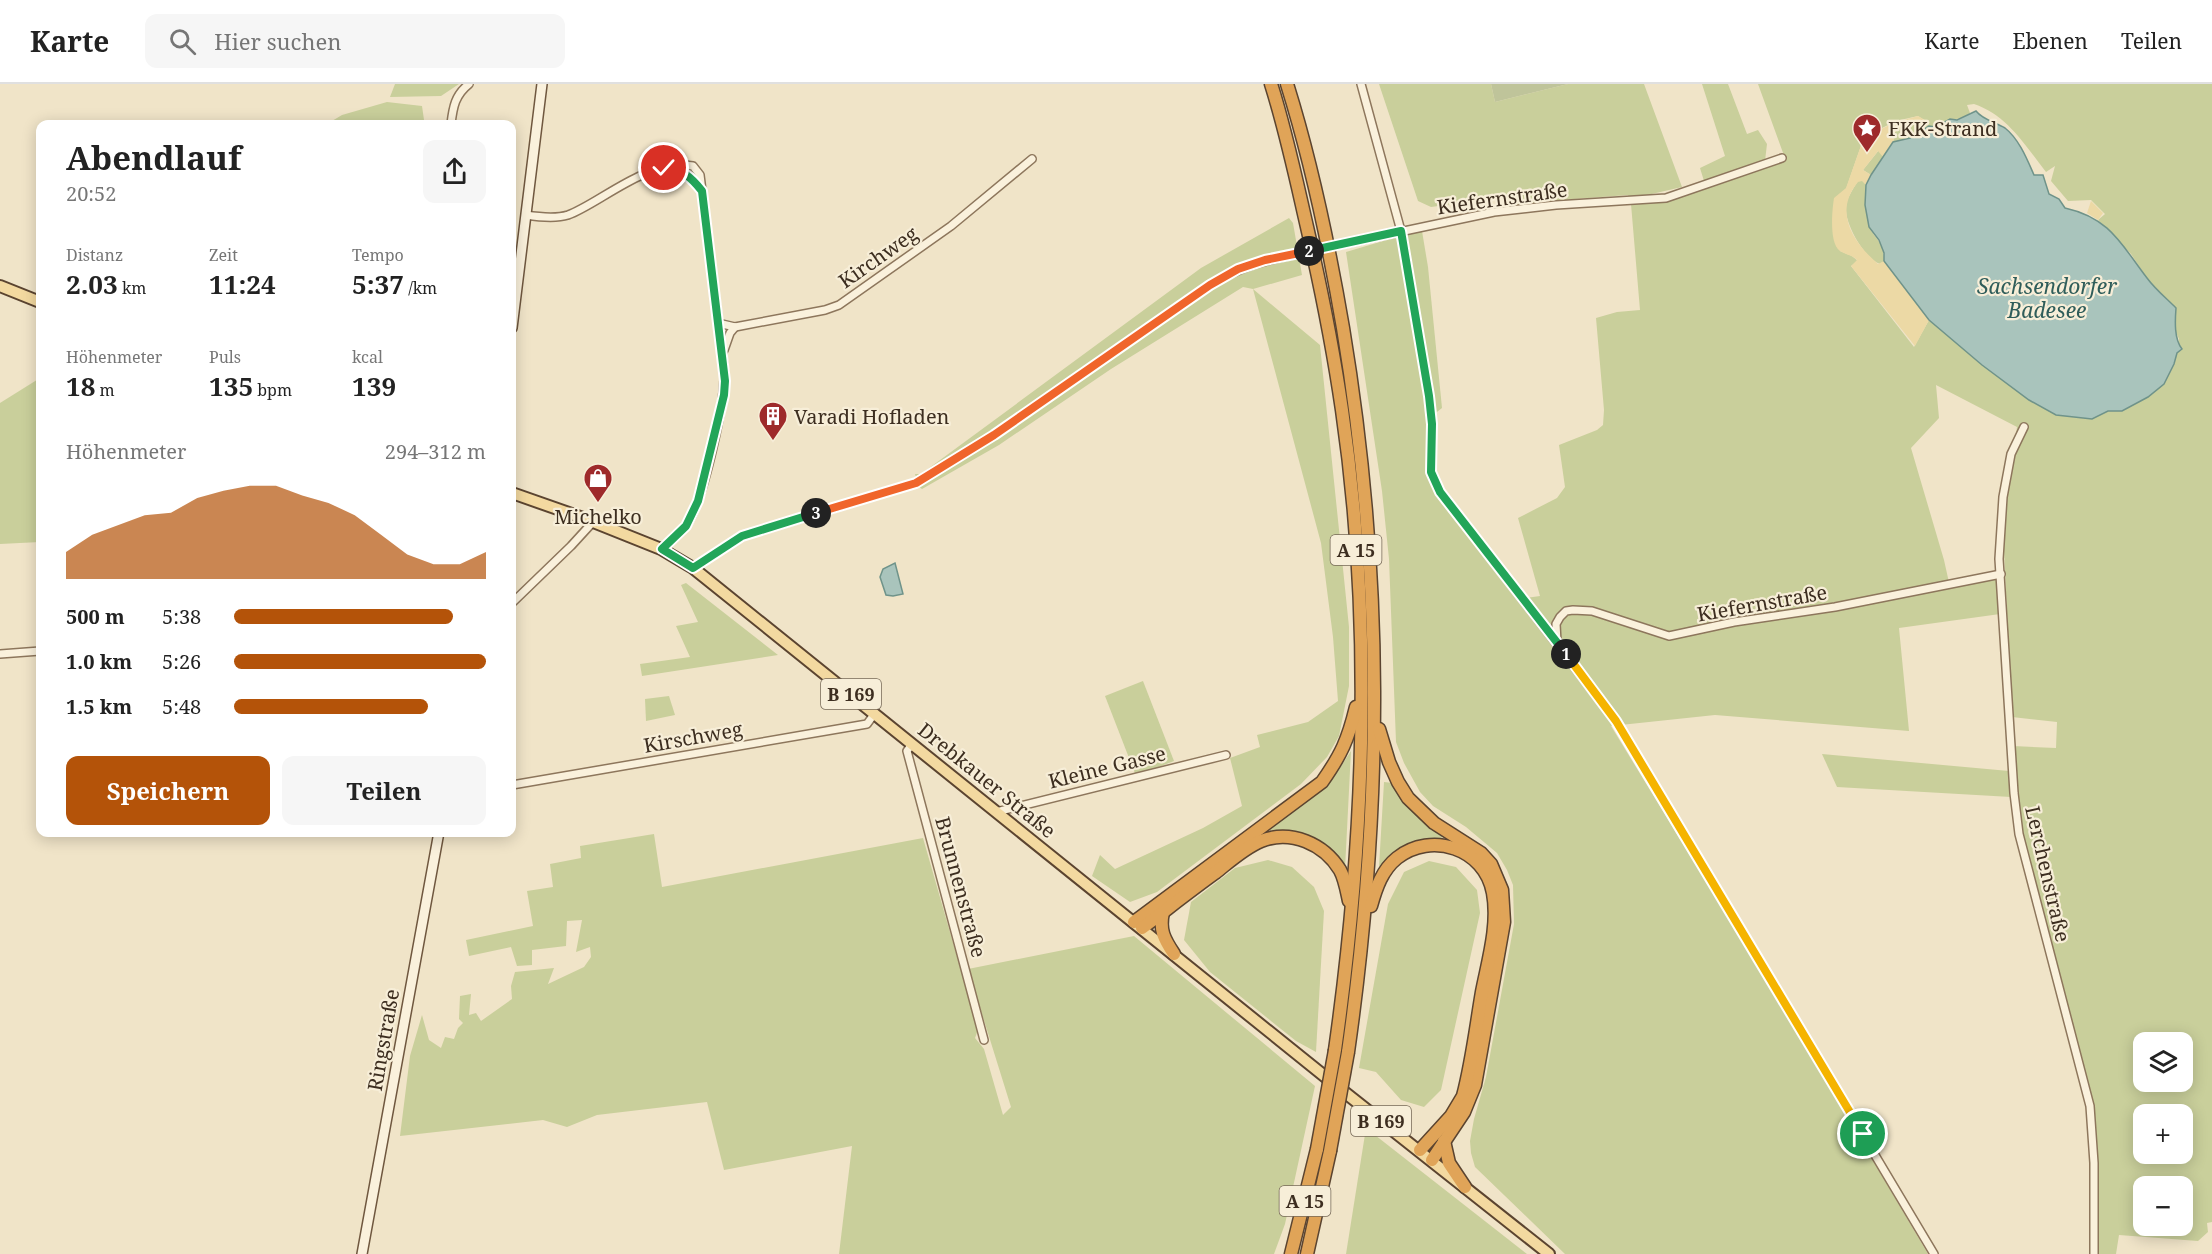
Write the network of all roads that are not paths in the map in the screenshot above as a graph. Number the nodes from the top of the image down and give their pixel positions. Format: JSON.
{"nodes":[{"id":1,"x":469,"y":84,"type":"edge"},
{"id":2,"x":542,"y":84,"type":"edge"},
{"id":3,"x":1271,"y":84,"type":"edge"},
{"id":4,"x":1287,"y":84,"type":"edge"},
{"id":5,"x":1360,"y":84,"type":"edge"},
{"id":6,"x":452,"y":120,"type":"edge"},
{"id":7,"x":1782,"y":158,"type":"dead end"},
{"id":8,"x":1032,"y":159,"type":"dead end"},
{"id":9,"x":526,"y":216,"type":"junction"},
{"id":10,"x":1401,"y":231,"type":"junction"},
{"id":11,"x":0,"y":286,"type":"edge"},
{"id":12,"x":516,"y":296,"type":"edge"},
{"id":13,"x":36,"y":300,"type":"edge"},
{"id":14,"x":718,"y":323,"type":"junction"},
{"id":15,"x":735,"y":327,"type":"junction"},
{"id":16,"x":722,"y":356,"type":"junction"},
{"id":17,"x":2024,"y":428,"type":"dead end"},
{"id":18,"x":516,"y":493,"type":"edge"},
{"id":19,"x":593,"y":522,"type":"junction"},
{"id":20,"x":662,"y":549,"type":"junction"},
{"id":21,"x":693,"y":568,"type":"junction"},
{"id":22,"x":2001,"y":574,"type":"junction"},
{"id":23,"x":516,"y":599,"type":"edge"},
{"id":24,"x":1557,"y":642,"type":"junction"},
{"id":25,"x":36,"y":651,"type":"edge"},
{"id":26,"x":0,"y":654,"type":"edge"},
{"id":27,"x":1361,"y":689,"type":"junction"},
{"id":28,"x":875,"y":713,"type":"junction"},
{"id":29,"x":1375,"y":716,"type":"junction"},
{"id":30,"x":912,"y":744,"type":"junction"},
{"id":31,"x":1226,"y":755,"type":"dead end"},
{"id":32,"x":516,"y":784,"type":"edge"},
{"id":33,"x":996,"y":812,"type":"junction"},
{"id":34,"x":438,"y":837,"type":"edge"},
{"id":35,"x":1352,"y":911,"type":"junction"},
{"id":36,"x":1163,"y":912,"type":"junction"},
{"id":37,"x":1138,"y":925,"type":"junction"},
{"id":38,"x":1364,"y":927,"type":"junction"},
{"id":39,"x":1174,"y":954,"type":"junction"},
{"id":40,"x":984,"y":1040,"type":"dead end"},
{"id":41,"x":1444,"y":1142,"type":"junction"},
{"id":42,"x":1324,"y":1150,"type":"junction"},
{"id":43,"x":1420,"y":1150,"type":"junction"},
{"id":44,"x":1432,"y":1160,"type":"junction"},
{"id":45,"x":1465,"y":1187,"type":"junction"},
{"id":46,"x":362,"y":1254,"type":"edge"},
{"id":47,"x":1291,"y":1254,"type":"edge"},
{"id":48,"x":1307,"y":1254,"type":"edge"},
{"id":49,"x":1550,"y":1254,"type":"edge"},
{"id":50,"x":1934,"y":1254,"type":"edge"},
{"id":51,"x":2094,"y":1254,"type":"edge"}],
"edges":[{"from":1,"to":6,"type":"street"},
{"from":2,"to":9,"type":"main road"},
{"from":3,"to":27,"type":"highway","number":"A 15"},
{"from":4,"to":29,"type":"highway","number":"A 15"},
{"from":5,"to":10,"type":"street"},
{"from":7,"to":10,"type":"street","name":"Kiefernstraße"},
{"from":8,"to":15,"type":"street","name":"Kirchweg"},
{"from":9,"to":12,"type":"main road"},
{"from":9,"to":14,"type":"street"},
{"from":10,"to":21,"type":"street","name":"Kiefernstraße","bridge":true},
{"from":10,"to":24,"type":"street"},
{"from":11,"to":13,"type":"main road"},
{"from":14,"to":15,"type":"street","name":"Kirchweg"},
{"from":14,"to":16,"type":"street"},
{"from":15,"to":16,"type":"street"},
{"from":16,"to":20,"type":"street"},
{"from":17,"to":22,"type":"street","name":"Lerchenstraße"},
{"from":18,"to":19,"type":"main road","name":"Drebkauer Straße","number":"B 169"},
{"from":19,"to":20,"type":"main road","name":"Drebkauer Straße","number":"B 169"},
{"from":19,"to":23,"type":"street"},
{"from":20,"to":21,"type":"main road","name":"Drebkauer Straße","number":"B 169"},
{"from":21,"to":28,"type":"main road","name":"Drebkauer Straße","number":"B 169"},
{"from":22,"to":24,"type":"street","name":"Kiefernstraße"},
{"from":22,"to":51,"type":"street","name":"Lerchenstraße"},
{"from":24,"to":50,"type":"street"},
{"from":25,"to":26,"type":"street"},
{"from":27,"to":35,"type":"highway","number":"A 15"},
{"from":27,"to":37,"type":"highway"},
{"from":28,"to":30,"type":"main road","name":"Drebkauer Straße","number":"B 169"},
{"from":28,"to":32,"type":"street","name":"Kirschweg"},
{"from":29,"to":38,"type":"highway","number":"A 15"},
{"from":29,"to":41,"type":"highway"},
{"from":30,"to":33,"type":"main road","name":"Drebkauer Straße","number":"B 169"},
{"from":30,"to":40,"type":"street","name":"Brunnenstraße"},
{"from":31,"to":33,"type":"street","name":"Kleine Gasse"},
{"from":33,"to":37,"type":"main road","name":"Drebkauer Straße","number":"B 169"},
{"from":34,"to":46,"type":"main road","name":"Ringstraße"},
{"from":35,"to":36,"type":"highway"},
{"from":35,"to":42,"type":"highway","number":"A 15","bridge":true},
{"from":36,"to":37,"type":"highway"},
{"from":36,"to":39,"type":"highway"},
{"from":37,"to":39,"type":"main road","name":"Drebkauer Straße","number":"B 169"},
{"from":38,"to":42,"type":"highway","number":"A 15","bridge":true},
{"from":38,"to":43,"type":"highway"},
{"from":39,"to":43,"type":"main road","name":"Drebkauer Straße","number":"B 169"},
{"from":41,"to":44,"type":"highway"},
{"from":41,"to":45,"type":"highway"},
{"from":42,"to":47,"type":"highway","number":"A 15"},
{"from":42,"to":48,"type":"highway","number":"A 15"},
{"from":43,"to":44,"type":"main road","number":"B 169"},
{"from":44,"to":45,"type":"main road","number":"B 169"},
{"from":45,"to":49,"type":"main road","number":"B 169"}]}
